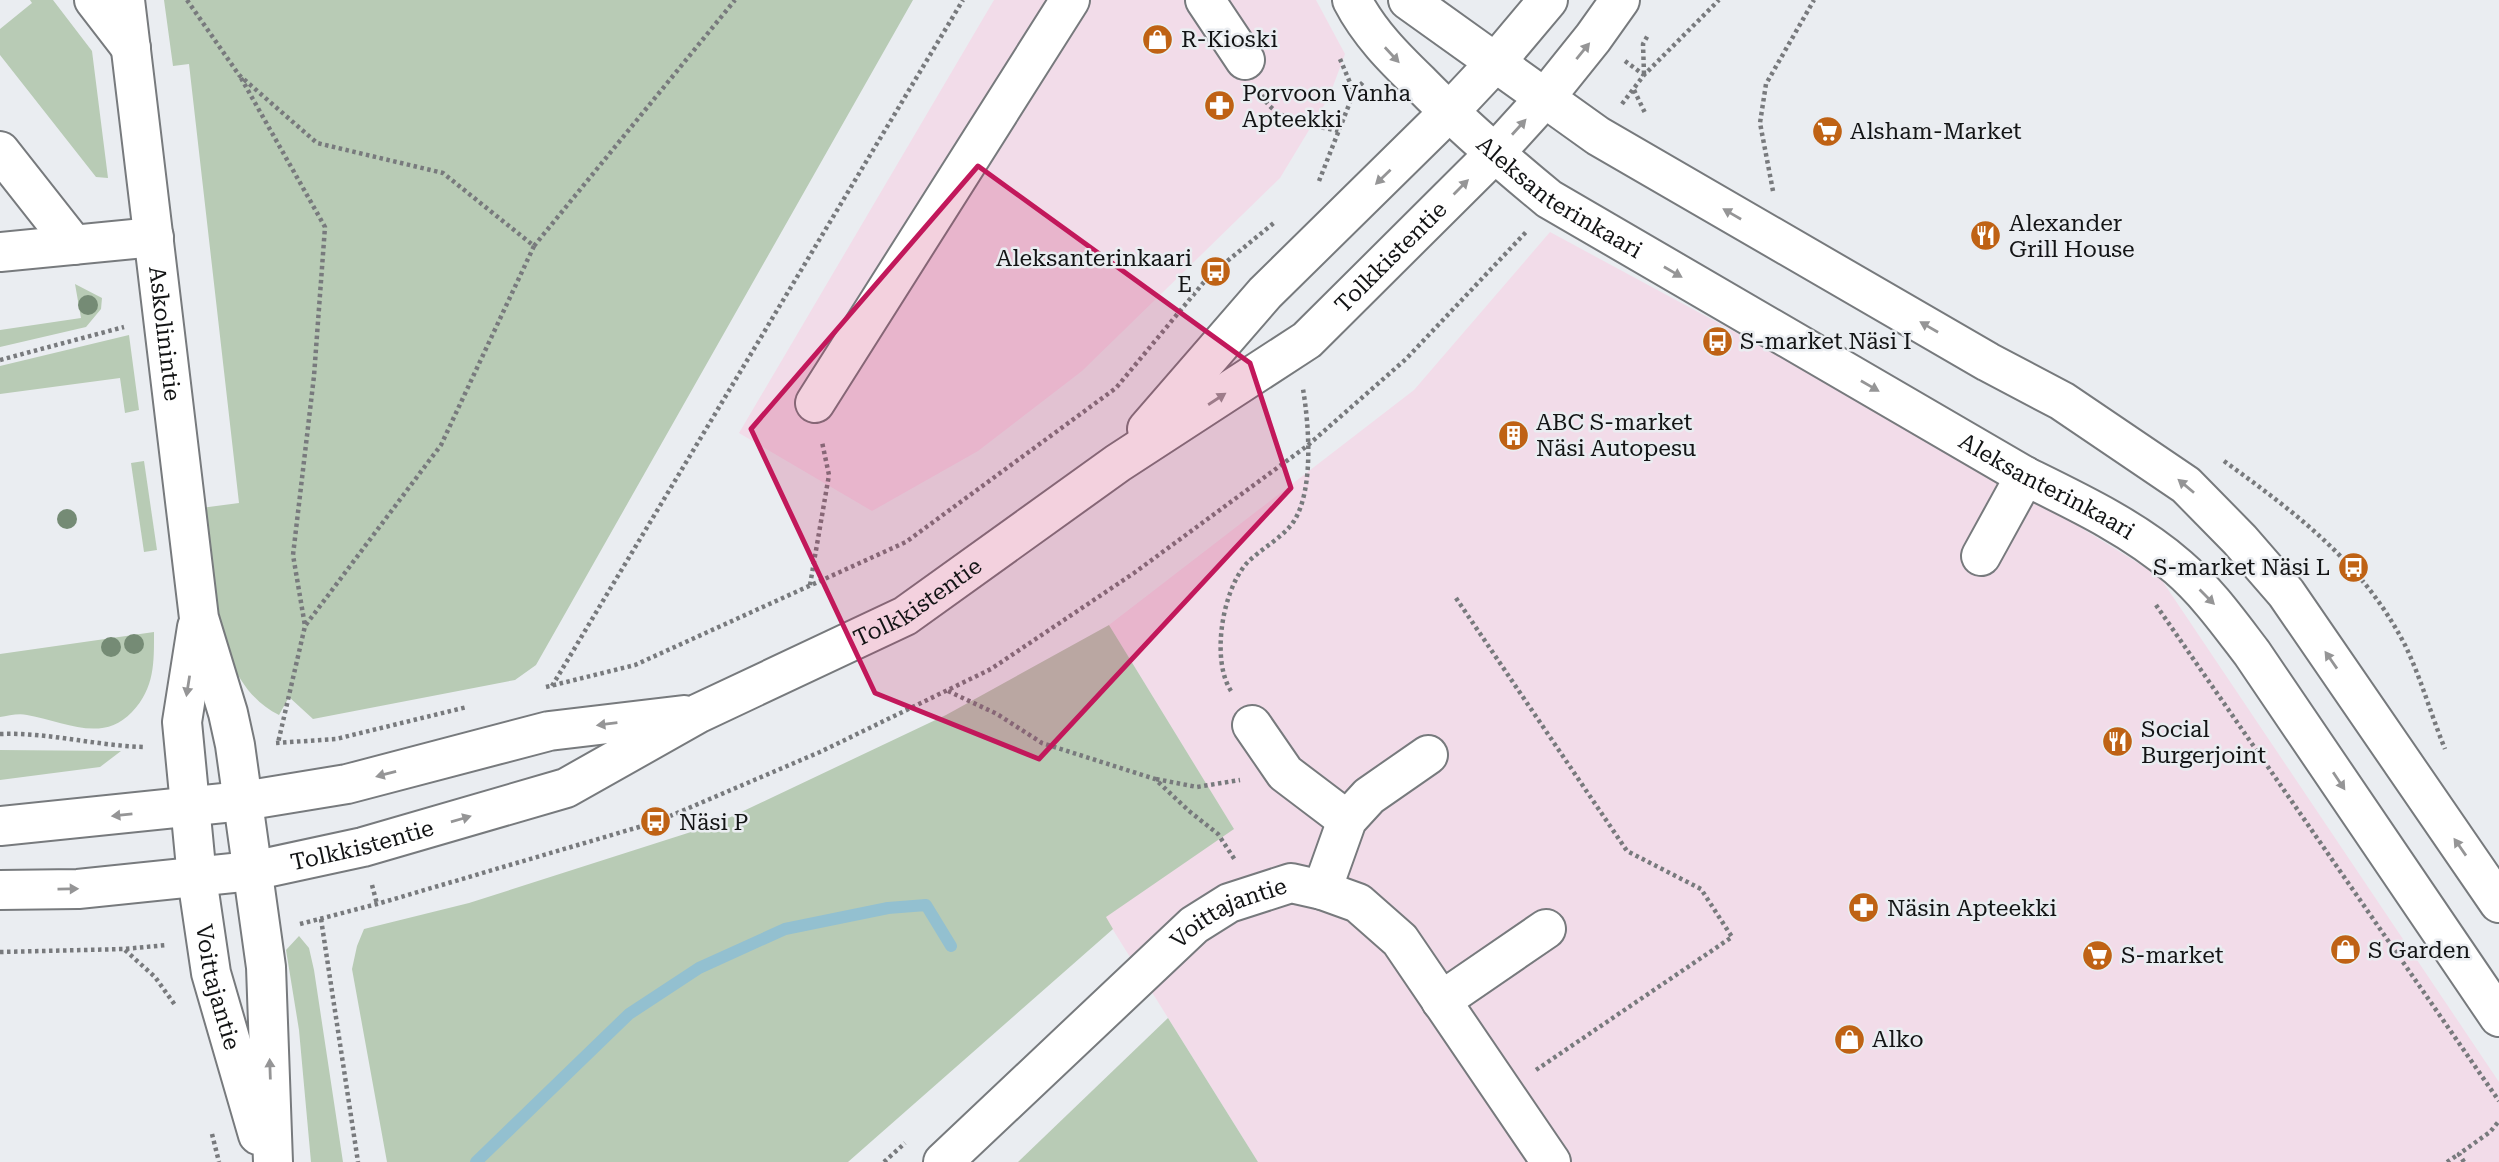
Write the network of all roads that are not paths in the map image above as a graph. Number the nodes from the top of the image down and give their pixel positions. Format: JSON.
{"nodes":[{"id":1,"x":94,"y":0,"type":"edge"},
{"id":2,"x":125,"y":0,"type":"edge"},
{"id":3,"x":1069,"y":0,"type":"edge"},
{"id":4,"x":1205,"y":0,"type":"edge"},
{"id":5,"x":1352,"y":0,"type":"edge"},
{"id":6,"x":1408,"y":0,"type":"edge"},
{"id":7,"x":1548,"y":0,"type":"edge"},
{"id":8,"x":1620,"y":0,"type":"edge"},
{"id":9,"x":131,"y":48,"type":"junction"},
{"id":10,"x":1245,"y":60,"type":"road end"},
{"id":11,"x":1495,"y":63,"type":"junction"},
{"id":12,"x":1544,"y":99,"type":"junction"},
{"id":13,"x":1449,"y":112,"type":"junction"},
{"id":14,"x":0,"y":151,"type":"edge"},
{"id":15,"x":1494,"y":154,"type":"junction"},
{"id":16,"x":154,"y":237,"type":"junction"},
{"id":17,"x":74,"y":244,"type":"junction"},
{"id":18,"x":0,"y":252,"type":"edge"},
{"id":19,"x":815,"y":404,"type":"road end"},
{"id":20,"x":1118,"y":463,"type":"junction"},
{"id":21,"x":2025,"y":475,"type":"junction"},
{"id":22,"x":1981,"y":556,"type":"dead end"},
{"id":23,"x":199,"y":618,"type":"junction"},
{"id":24,"x":699,"y":713,"type":"junction"},
{"id":25,"x":1251,"y":725,"type":"road end"},
{"id":26,"x":1428,"y":755,"type":"dead end"},
{"id":27,"x":243,"y":802,"type":"junction"},
{"id":28,"x":190,"y":808,"type":"junction"},
{"id":29,"x":1347,"y":820,"type":"junction"},
{"id":30,"x":0,"y":825,"type":"edge"},
{"id":31,"x":252,"y":871,"type":"junction"},
{"id":32,"x":197,"y":878,"type":"junction"},
{"id":33,"x":0,"y":890,"type":"edge"},
{"id":34,"x":1322,"y":890,"type":"junction"},
{"id":35,"x":2499,"y":903,"type":"edge"},
{"id":36,"x":1546,"y":929,"type":"dead end"},
{"id":37,"x":1441,"y":1001,"type":"junction"},
{"id":38,"x":2499,"y":1017,"type":"edge"},
{"id":39,"x":266,"y":1162,"type":"edge"},
{"id":40,"x":273,"y":1162,"type":"edge"},
{"id":41,"x":943,"y":1162,"type":"edge"},
{"id":42,"x":1551,"y":1162,"type":"edge"}],
"edges":[{"from":1,"to":9,"type":"street"},
{"from":2,"to":9,"type":"street","name":"Askolinintie"},
{"from":3,"to":19,"type":"street"},
{"from":4,"to":10,"type":"street"},
{"from":5,"to":13,"type":"street","name":"Aleksanterinkaari","one_way":true},
{"from":6,"to":11,"type":"street"},
{"from":7,"to":11,"type":"street","name":"Tolkkistentie"},
{"from":12,"to":8,"type":"street","name":"Tolkkistentie","one_way":true},
{"from":9,"to":16,"type":"street","name":"Askolinintie"},
{"from":11,"to":12,"type":"street"},
{"from":11,"to":13,"type":"street","name":"Tolkkistentie"},
{"from":15,"to":12,"type":"street","name":"Tolkkistentie","one_way":true},
{"from":35,"to":12,"type":"street","one_way":true},
{"from":13,"to":15,"type":"street","name":"Aleksanterinkaari"},
{"from":13,"to":20,"type":"street","name":"Tolkkistentie","one_way":true},
{"from":14,"to":17,"type":"street"},
{"from":20,"to":15,"type":"street","name":"Tolkkistentie","one_way":true},
{"from":15,"to":21,"type":"street","name":"Aleksanterinkaari","one_way":true},
{"from":16,"to":17,"type":"street"},
{"from":16,"to":23,"type":"street","name":"Askolinintie"},
{"from":17,"to":18,"type":"street"},
{"from":20,"to":24,"type":"street","name":"Tolkkistentie"},
{"from":21,"to":22,"type":"street"},
{"from":21,"to":38,"type":"street","name":"Aleksanterinkaari","one_way":true},
{"from":23,"to":27,"type":"street","name":"Askolinintie"},
{"from":23,"to":28,"type":"street","name":"Askolinintie","one_way":true},
{"from":24,"to":27,"type":"street","name":"Tolkkistentie","one_way":true},
{"from":31,"to":24,"type":"street","name":"Tolkkistentie","one_way":true},
{"from":25,"to":29,"type":"street"},
{"from":26,"to":29,"type":"street"},
{"from":27,"to":28,"type":"street","name":"Tolkkistentie"},
{"from":27,"to":31,"type":"street","name":"Voittajantie"},
{"from":28,"to":30,"type":"street","name":"Tolkkistentie","one_way":true},
{"from":28,"to":32,"type":"street","name":"Voittajantie"},
{"from":29,"to":34,"type":"street"},
{"from":31,"to":32,"type":"street","name":"Tolkkistentie"},
{"from":40,"to":31,"type":"street","name":"Voittajantie","one_way":true},
{"from":33,"to":32,"type":"street","name":"Tolkkistentie","one_way":true},
{"from":32,"to":39,"type":"street","name":"Voittajantie"},
{"from":34,"to":37,"type":"street","name":"Voittajantie"},
{"from":34,"to":41,"type":"street","name":"Voittajantie"},
{"from":36,"to":37,"type":"street"},
{"from":37,"to":42,"type":"street","name":"Voittajantie"}]}
